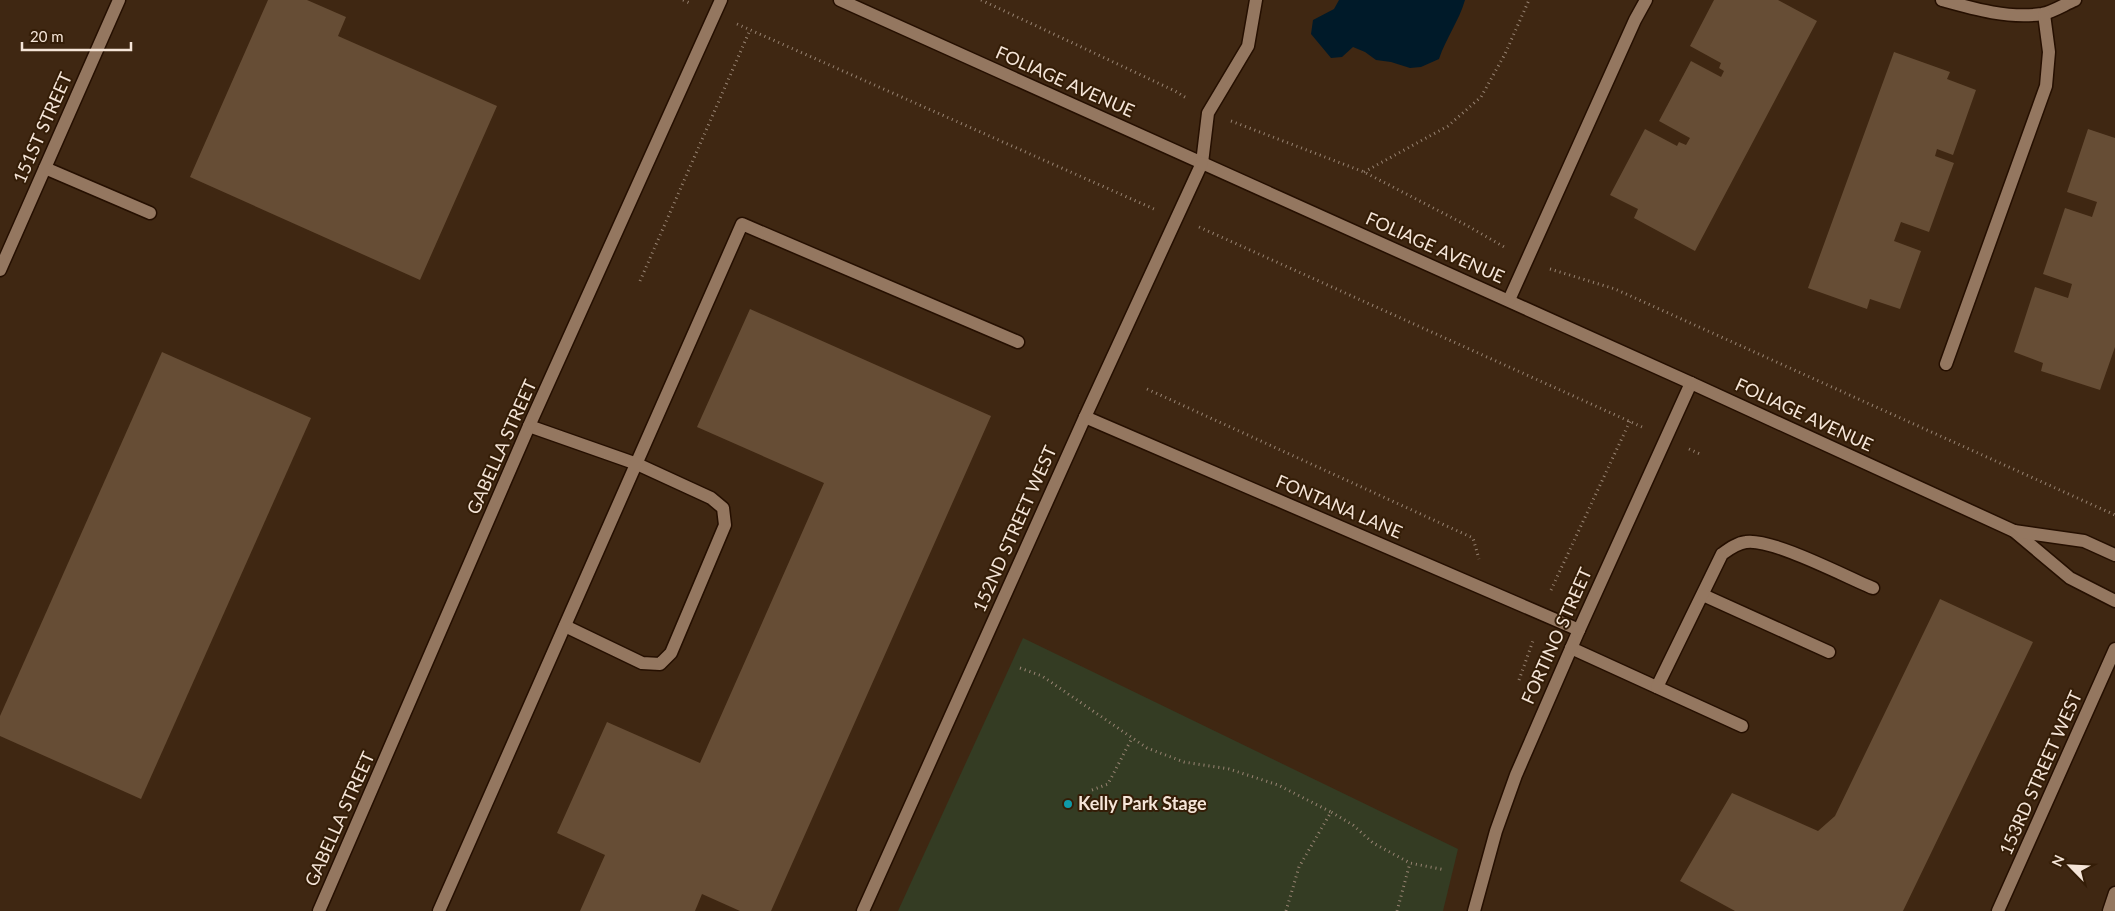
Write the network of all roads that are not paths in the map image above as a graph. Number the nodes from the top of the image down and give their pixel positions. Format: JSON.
{"nodes":[{"id":1,"x":119,"y":0,"type":"edge"},
{"id":2,"x":721,"y":0,"type":"edge"},
{"id":3,"x":840,"y":0,"type":"edge"},
{"id":4,"x":1256,"y":0,"type":"edge"},
{"id":5,"x":1646,"y":0,"type":"edge"},
{"id":6,"x":1942,"y":0,"type":"edge"},
{"id":7,"x":2075,"y":0,"type":"edge"},
{"id":8,"x":2044,"y":14,"type":"junction"},
{"id":9,"x":1202,"y":163,"type":"junction"},
{"id":10,"x":45,"y":168,"type":"junction"},
{"id":11,"x":150,"y":213,"type":"dead end"},
{"id":12,"x":0,"y":270,"type":"edge"},
{"id":13,"x":1509,"y":300,"type":"junction"},
{"id":14,"x":1018,"y":342,"type":"dead end"},
{"id":15,"x":1946,"y":364,"type":"dead end"},
{"id":16,"x":1691,"y":383,"type":"junction"},
{"id":17,"x":1085,"y":418,"type":"junction"},
{"id":18,"x":530,"y":426,"type":"junction"},
{"id":19,"x":637,"y":464,"type":"junction"},
{"id":20,"x":2014,"y":531,"type":"junction"},
{"id":21,"x":2115,"y":555,"type":"edge"},
{"id":22,"x":1873,"y":588,"type":"dead end"},
{"id":23,"x":1703,"y":594,"type":"junction"},
{"id":24,"x":2115,"y":601,"type":"edge"},
{"id":25,"x":565,"y":626,"type":"junction"},
{"id":26,"x":1579,"y":630,"type":"junction"},
{"id":27,"x":1571,"y":648,"type":"junction"},
{"id":28,"x":2115,"y":648,"type":"edge"},
{"id":29,"x":1829,"y":652,"type":"dead end"},
{"id":30,"x":1658,"y":687,"type":"junction"},
{"id":31,"x":1742,"y":726,"type":"dead end"},
{"id":32,"x":2115,"y":893,"type":"edge"},
{"id":33,"x":319,"y":911,"type":"edge"},
{"id":34,"x":439,"y":911,"type":"edge"},
{"id":35,"x":863,"y":911,"type":"edge"},
{"id":36,"x":1474,"y":911,"type":"edge"},
{"id":37,"x":1998,"y":911,"type":"edge"},
{"id":38,"x":2109,"y":911,"type":"edge"}],
"edges":[{"from":1,"to":10,"type":"street","name":"151ST STREET"},
{"from":2,"to":18,"type":"street","name":"GABELLA STREET"},
{"from":3,"to":9,"type":"street","name":"FOLIAGE AVENUE"},
{"from":4,"to":9,"type":"street","name":"152ND STREET WEST"},
{"from":5,"to":13,"type":"street"},
{"from":6,"to":8,"type":"street"},
{"from":7,"to":8,"type":"street"},
{"from":8,"to":15,"type":"street"},
{"from":9,"to":13,"type":"street","name":"FOLIAGE AVENUE"},
{"from":9,"to":17,"type":"street","name":"152ND STREET WEST"},
{"from":10,"to":11,"type":"street"},
{"from":10,"to":12,"type":"street","name":"151ST STREET"},
{"from":13,"to":16,"type":"street","name":"FOLIAGE AVENUE"},
{"from":14,"to":19,"type":"street"},
{"from":16,"to":20,"type":"street","name":"FOLIAGE AVENUE"},
{"from":16,"to":26,"type":"street","name":"FORTINO STREET"},
{"from":17,"to":26,"type":"street","name":"FONTANA LANE"},
{"from":17,"to":35,"type":"street","name":"152ND STREET WEST"},
{"from":18,"to":19,"type":"street"},
{"from":18,"to":33,"type":"street","name":"GABELLA STREET"},
{"from":19,"to":25,"type":"street"},
{"from":19,"to":25,"type":"street"},
{"from":20,"to":21,"type":"street","name":"FOLIAGE AVENUE"},
{"from":20,"to":24,"type":"street","name":"FOLIAGE AVENUE"},
{"from":22,"to":23,"type":"street"},
{"from":23,"to":29,"type":"street"},
{"from":23,"to":30,"type":"street"},
{"from":25,"to":34,"type":"street"},
{"from":26,"to":27,"type":"street","name":"FORTINO STREET"},
{"from":27,"to":30,"type":"street"},
{"from":27,"to":36,"type":"street","name":"FORTINO STREET"},
{"from":28,"to":37,"type":"street","name":"153RD STREET WEST"},
{"from":30,"to":31,"type":"street"},
{"from":32,"to":38,"type":"street"}]}
